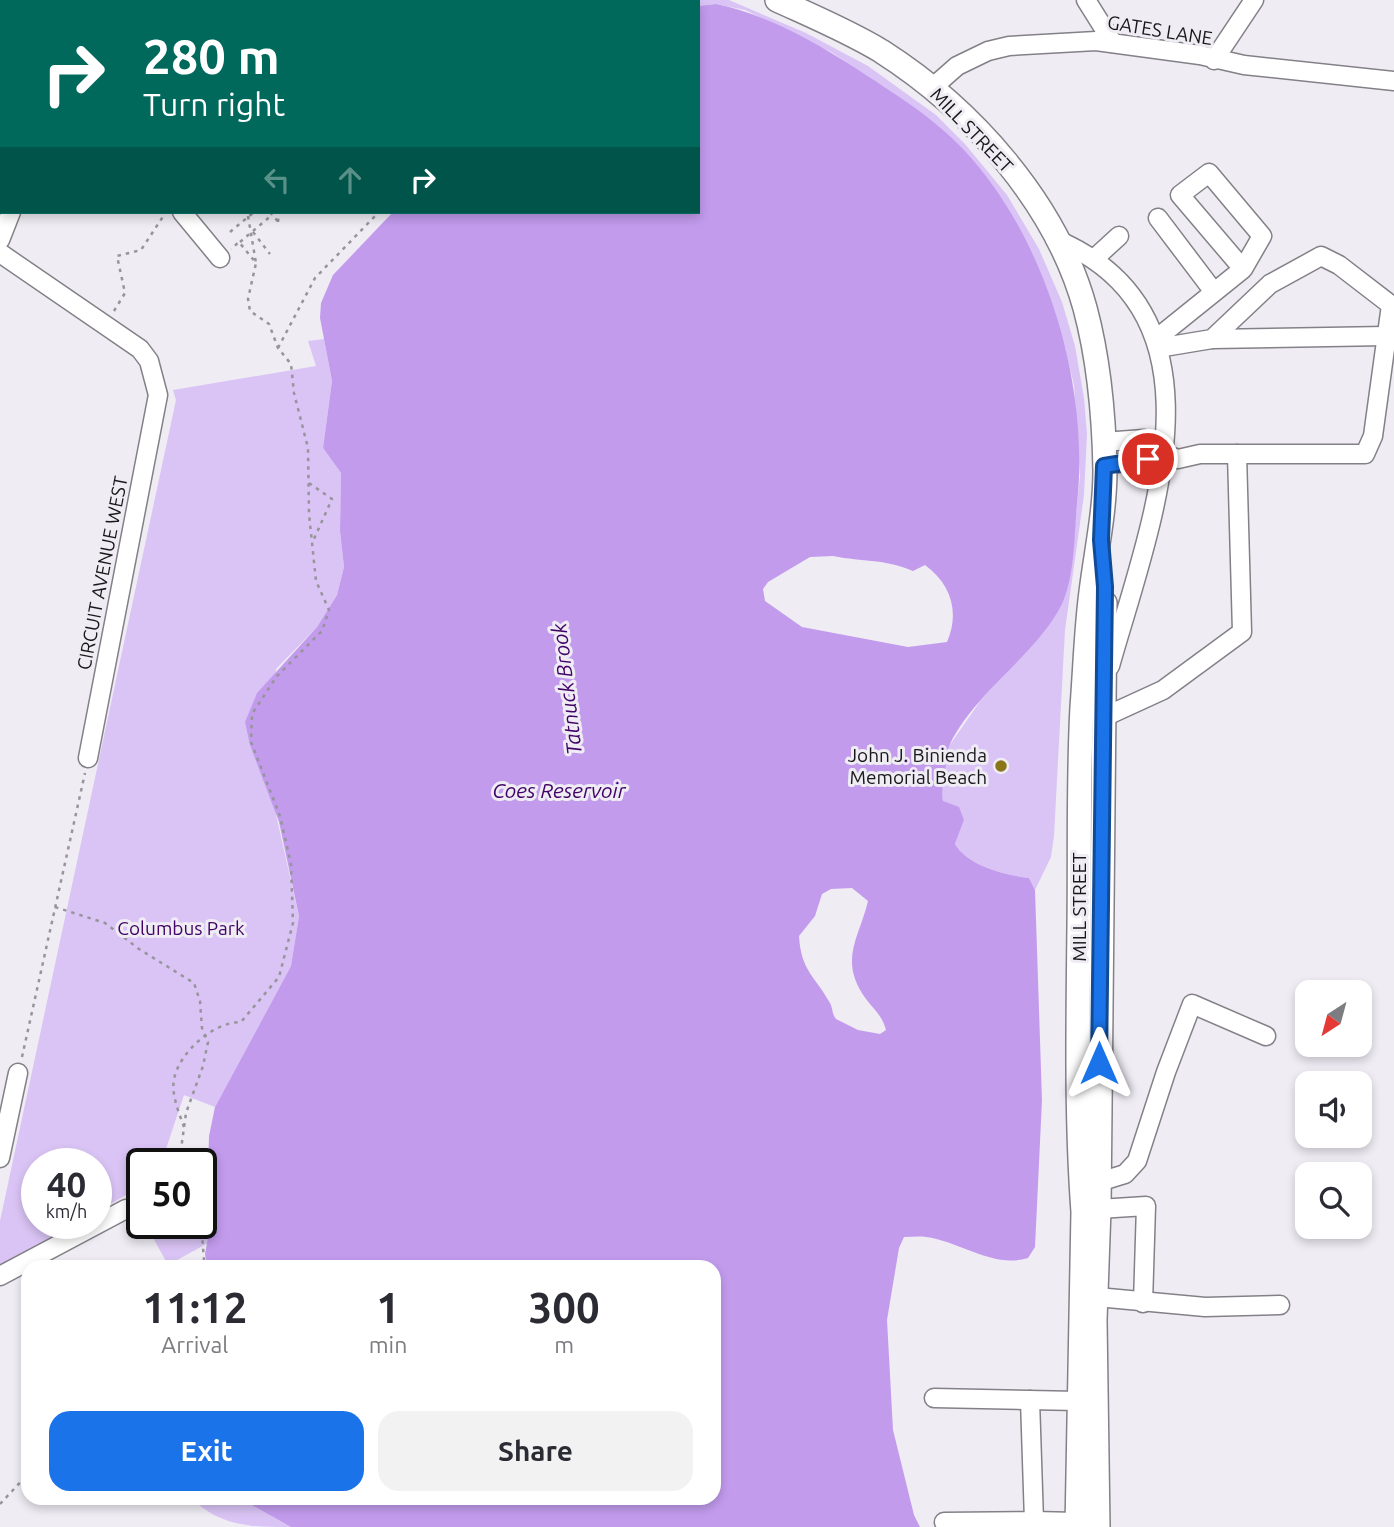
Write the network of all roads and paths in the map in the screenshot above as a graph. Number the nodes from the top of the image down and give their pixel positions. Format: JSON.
{"nodes":[{"id":1,"x":777,"y":0,"type":"edge"},
{"id":2,"x":1086,"y":0,"type":"edge"},
{"id":3,"x":1254,"y":0,"type":"edge"},
{"id":4,"x":1112,"y":43,"type":"junction"},
{"id":5,"x":1214,"y":60,"type":"junction"},
{"id":6,"x":1394,"y":81,"type":"edge"},
{"id":7,"x":932,"y":88,"type":"junction"},
{"id":8,"x":10,"y":214,"type":"edge"},
{"id":9,"x":165,"y":214,"type":"edge"},
{"id":10,"x":184,"y":214,"type":"edge"},
{"id":11,"x":251,"y":214,"type":"edge"},
{"id":12,"x":279,"y":214,"type":"edge"},
{"id":13,"x":377,"y":214,"type":"edge"},
{"id":14,"x":272,"y":215,"type":"edge"},
{"id":15,"x":248,"y":216,"type":"junction"},
{"id":16,"x":1158,"y":218,"type":"dead end"},
{"id":17,"x":230,"y":232,"type":"dead end"},
{"id":18,"x":252,"y":232,"type":"junction"},
{"id":19,"x":1119,"y":236,"type":"dead end"},
{"id":20,"x":1055,"y":239,"type":"junction"},
{"id":21,"x":0,"y":240,"type":"edge"},
{"id":22,"x":240,"y":243,"type":"junction"},
{"id":23,"x":0,"y":253,"type":"edge"},
{"id":24,"x":270,"y":254,"type":"dead end"},
{"id":25,"x":220,"y":258,"type":"joint"},
{"id":26,"x":1095,"y":258,"type":"junction"},
{"id":27,"x":256,"y":263,"type":"junction"},
{"id":28,"x":1243,"y":269,"type":"junction"},
{"id":29,"x":1214,"y":292,"type":"junction"},
{"id":30,"x":107,"y":324,"type":"junction"},
{"id":31,"x":1386,"y":335,"type":"junction"},
{"id":32,"x":1212,"y":339,"type":"junction"},
{"id":33,"x":1157,"y":344,"type":"junction"},
{"id":34,"x":278,"y":348,"type":"junction"},
{"id":35,"x":1103,"y":442,"type":"junction"},
{"id":36,"x":1164,"y":454,"type":"junction"},
{"id":37,"x":1237,"y":454,"type":"junction"},
{"id":38,"x":1104,"y":466,"type":"junction"},
{"id":39,"x":309,"y":483,"type":"junction"},
{"id":40,"x":1101,"y":540,"type":"junction"},
{"id":41,"x":313,"y":541,"type":"junction"},
{"id":42,"x":1102,"y":695,"type":"junction"},
{"id":43,"x":1102,"y":718,"type":"junction"},
{"id":44,"x":88,"y":758,"type":"joint"},
{"id":45,"x":55,"y":907,"type":"junction"},
{"id":46,"x":1266,"y":1036,"type":"dead end"},
{"id":47,"x":206,"y":1037,"type":"junction"},
{"id":48,"x":18,"y":1073,"type":"joint"},
{"id":49,"x":184,"y":1127,"type":"junction"},
{"id":50,"x":181,"y":1148,"type":"edge"},
{"id":51,"x":0,"y":1158,"type":"edge"},
{"id":52,"x":1099,"y":1182,"type":"junction"},
{"id":53,"x":126,"y":1209,"type":"dead end"},
{"id":54,"x":1099,"y":1209,"type":"junction"},
{"id":55,"x":202,"y":1239,"type":"edge"},
{"id":56,"x":30,"y":1260,"type":"edge"},
{"id":57,"x":204,"y":1260,"type":"edge"},
{"id":58,"x":21,"y":1265,"type":"edge"},
{"id":59,"x":0,"y":1276,"type":"edge"},
{"id":60,"x":1143,"y":1303,"type":"junction"},
{"id":61,"x":1280,"y":1305,"type":"dead end"},
{"id":62,"x":1090,"y":1309,"type":"junction"},
{"id":63,"x":934,"y":1398,"type":"dead end"},
{"id":64,"x":1030,"y":1400,"type":"junction"},
{"id":65,"x":1078,"y":1401,"type":"junction"},
{"id":66,"x":21,"y":1482,"type":"edge"},
{"id":67,"x":0,"y":1504,"type":"edge"},
{"id":68,"x":1034,"y":1521,"type":"junction"},
{"id":69,"x":944,"y":1522,"type":"dead end"},
{"id":70,"x":1084,"y":1525,"type":"edge"}],
"edges":[{"from":1,"to":7,"type":"main road","name":"MILL STREET"},
{"from":2,"to":4,"type":"street"},
{"from":3,"to":5,"type":"street"},
{"from":4,"to":5,"type":"street","name":"GATES LANE"},
{"from":4,"to":7,"type":"street","name":"GATES LANE"},
{"from":5,"to":6,"type":"street","name":"GATES LANE"},
{"from":7,"to":20,"type":"main road","name":"MILL STREET"},
{"from":8,"to":21,"type":"street"},
{"from":9,"to":30,"type":"path"},
{"from":10,"to":25,"type":"street"},
{"from":11,"to":15,"type":"path"},
{"from":12,"to":14,"type":"path"},
{"from":13,"to":34,"type":"path"},
{"from":14,"to":18,"type":"path"},
{"from":15,"to":17,"type":"path"},
{"from":15,"to":18,"type":"path"},
{"from":16,"to":29,"type":"street"},
{"from":18,"to":22,"type":"path"},
{"from":18,"to":24,"type":"path"},
{"from":18,"to":27,"type":"path"},
{"from":19,"to":26,"type":"street"},
{"from":20,"to":26,"type":"street"},
{"from":20,"to":35,"type":"main road","name":"MILL STREET"},
{"from":22,"to":25,"type":"path"},
{"from":22,"to":27,"type":"path"},
{"from":23,"to":30,"type":"street"},
{"from":26,"to":33,"type":"street"},
{"from":27,"to":34,"type":"path"},
{"from":28,"to":28,"type":"street"},
{"from":28,"to":29,"type":"street"},
{"from":29,"to":33,"type":"street"},
{"from":30,"to":44,"type":"street","name":"CIRCUIT AVENUE WEST"},
{"from":31,"to":32,"type":"street"},
{"from":31,"to":32,"type":"street"},
{"from":31,"to":37,"type":"street"},
{"from":32,"to":33,"type":"street"},
{"from":33,"to":36,"type":"street"},
{"from":34,"to":39,"type":"path"},
{"from":35,"to":36,"type":"street"},
{"from":35,"to":38,"type":"main road","name":"MILL STREET"},
{"from":36,"to":37,"type":"street"},
{"from":36,"to":38,"type":"street"},
{"from":36,"to":42,"type":"street"},
{"from":37,"to":43,"type":"street"},
{"from":38,"to":40,"type":"main road","name":"MILL STREET"},
{"from":39,"to":41,"type":"path"},
{"from":39,"to":41,"type":"path"},
{"from":40,"to":42,"type":"main road","name":"MILL STREET"},
{"from":40,"to":62,"type":"main road","name":"MILL STREET"},
{"from":41,"to":47,"type":"path"},
{"from":42,"to":43,"type":"main road","name":"MILL STREET"},
{"from":43,"to":52,"type":"main road","name":"MILL STREET"},
{"from":44,"to":45,"type":"path"},
{"from":45,"to":47,"type":"path"},
{"from":45,"to":48,"type":"path"},
{"from":46,"to":52,"type":"street"},
{"from":47,"to":49,"type":"path"},
{"from":47,"to":49,"type":"path"},
{"from":48,"to":51,"type":"street"},
{"from":49,"to":50,"type":"path"},
{"from":52,"to":54,"type":"main road","name":"MILL STREET"},
{"from":53,"to":56,"type":"street"},
{"from":54,"to":60,"type":"street"},
{"from":54,"to":62,"type":"main road","name":"MILL STREET"},
{"from":55,"to":57,"type":"path"},
{"from":58,"to":59,"type":"street"},
{"from":60,"to":61,"type":"street"},
{"from":60,"to":62,"type":"street"},
{"from":62,"to":65,"type":"main road","name":"MILL STREET"},
{"from":62,"to":70,"type":"main road","name":"MILL STREET"},
{"from":63,"to":64,"type":"street"},
{"from":64,"to":65,"type":"street"},
{"from":64,"to":68,"type":"street"},
{"from":65,"to":70,"type":"main road","name":"MILL STREET"},
{"from":66,"to":67,"type":"path"},
{"from":68,"to":69,"type":"street"},
{"from":68,"to":70,"type":"street"}]}
